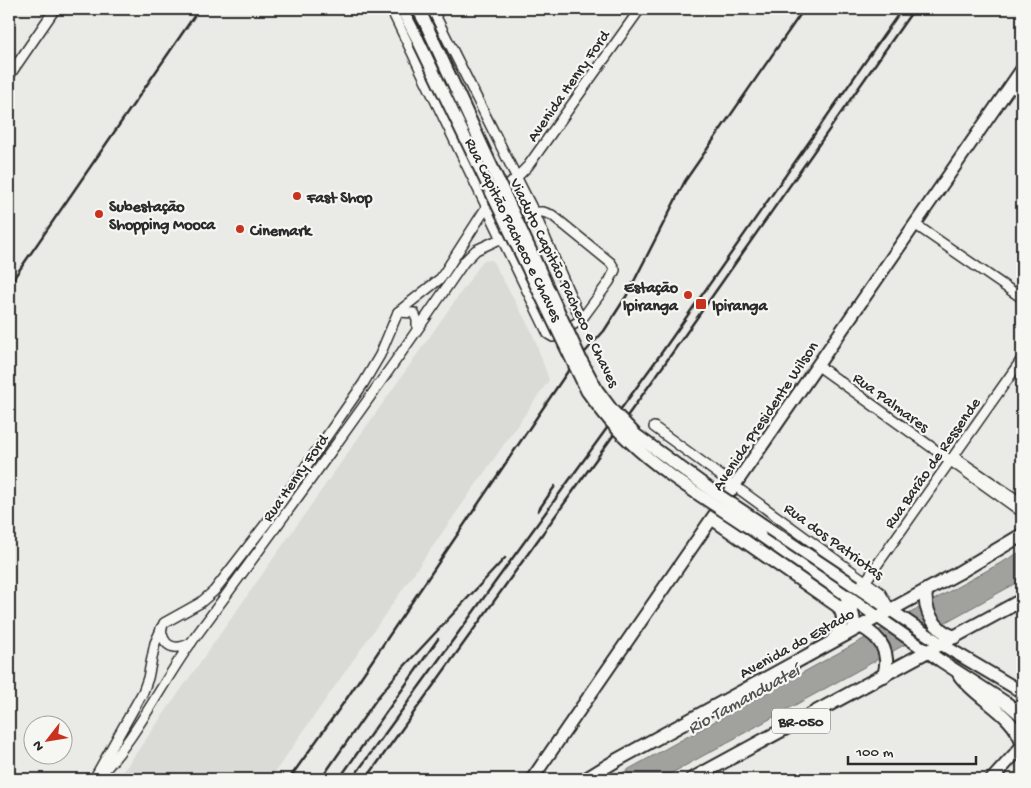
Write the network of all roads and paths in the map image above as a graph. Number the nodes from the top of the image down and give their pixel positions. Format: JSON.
{"nodes":[{"id":1,"x":55,"y":9,"type":"edge"},
{"id":2,"x":391,"y":9,"type":"edge"},
{"id":3,"x":402,"y":9,"type":"edge"},
{"id":4,"x":432,"y":9,"type":"edge"},
{"id":5,"x":640,"y":9,"type":"edge"},
{"id":6,"x":422,"y":14,"type":"edge"},
{"id":7,"x":1022,"y":69,"type":"edge"},
{"id":8,"x":9,"y":76,"type":"edge"},
{"id":9,"x":1011,"y":86,"type":"junction"},
{"id":10,"x":1022,"y":94,"type":"edge"},
{"id":11,"x":517,"y":178,"type":"junction"},
{"id":12,"x":486,"y":208,"type":"junction"},
{"id":13,"x":534,"y":212,"type":"junction"},
{"id":14,"x":916,"y":225,"type":"junction"},
{"id":15,"x":502,"y":238,"type":"junction"},
{"id":16,"x":1022,"y":298,"type":"edge"},
{"id":17,"x":398,"y":312,"type":"junction"},
{"id":18,"x":581,"y":320,"type":"junction"},
{"id":19,"x":417,"y":328,"type":"junction"},
{"id":20,"x":1022,"y":359,"type":"edge"},
{"id":21,"x":817,"y":365,"type":"junction"},
{"id":22,"x":654,"y":428,"type":"dead end"},
{"id":23,"x":952,"y":459,"type":"junction"},
{"id":24,"x":734,"y":488,"type":"junction"},
{"id":25,"x":1022,"y":503,"type":"edge"},
{"id":26,"x":1022,"y":512,"type":"edge"},
{"id":27,"x":713,"y":519,"type":"junction"},
{"id":28,"x":1022,"y":535,"type":"edge"},
{"id":29,"x":855,"y":588,"type":"junction"},
{"id":30,"x":926,"y":590,"type":"junction"},
{"id":31,"x":1022,"y":600,"type":"edge"},
{"id":32,"x":890,"y":609,"type":"junction"},
{"id":33,"x":878,"y":616,"type":"junction"},
{"id":34,"x":857,"y":627,"type":"junction"},
{"id":35,"x":161,"y":628,"type":"junction"},
{"id":36,"x":954,"y":637,"type":"junction"},
{"id":37,"x":833,"y":640,"type":"junction"},
{"id":38,"x":192,"y":642,"type":"junction"},
{"id":39,"x":941,"y":644,"type":"junction"},
{"id":40,"x":928,"y":652,"type":"junction"},
{"id":41,"x":957,"y":671,"type":"junction"},
{"id":42,"x":884,"y":676,"type":"junction"},
{"id":43,"x":1022,"y":692,"type":"edge"},
{"id":44,"x":1022,"y":716,"type":"edge"},
{"id":45,"x":1022,"y":745,"type":"edge"},
{"id":46,"x":95,"y":779,"type":"edge"},
{"id":47,"x":532,"y":779,"type":"edge"},
{"id":48,"x":586,"y":779,"type":"edge"},
{"id":49,"x":692,"y":779,"type":"edge"},
{"id":50,"x":992,"y":779,"type":"edge"}],
"edges":[{"from":1,"to":8,"type":"street"},
{"from":2,"to":12,"type":"street","name":"Rua Capitão Pacheco e Chaves"},
{"from":3,"to":29,"type":"main road","name":"Viaduto Capitão Pacheco e Chaves","bridge":true},
{"from":4,"to":11,"type":"street","name":"Rua Capitão Pacheco e Chaves"},
{"from":5,"to":11,"type":"street","name":"Avenida Henry Ford"},
{"from":6,"to":29,"type":"main road","name":"Viaduto Capitão Pacheco e Chaves","bridge":true},
{"from":7,"to":9,"type":"main road","name":"Avenida Presidente Wilson"},
{"from":9,"to":10,"type":"street"},
{"from":9,"to":14,"type":"main road","name":"Avenida Presidente Wilson"},
{"from":11,"to":12,"type":"street"},
{"from":11,"to":13,"type":"street","name":"Rua Capitão Pacheco e Chaves"},
{"from":12,"to":15,"type":"street","name":"Rua Capitão Pacheco e Chaves"},
{"from":12,"to":17,"type":"street"},
{"from":13,"to":15,"type":"street","name":"Rua Henry Ford"},
{"from":13,"to":18,"type":"street","name":"Rua Capitão Pacheco e Chaves"},
{"from":13,"to":18,"type":"street"},
{"from":14,"to":16,"type":"street"},
{"from":14,"to":21,"type":"main road","name":"Avenida Presidente Wilson"},
{"from":15,"to":18,"type":"street","name":"Rua Capitão Pacheco e Chaves"},
{"from":15,"to":19,"type":"street","name":"Rua Henry Ford"},
{"from":17,"to":19,"type":"street"},
{"from":17,"to":35,"type":"street"},
{"from":19,"to":38,"type":"street","name":"Rua Henry Ford"},
{"from":20,"to":23,"type":"street","name":"Rua Barão de Ressende"},
{"from":21,"to":23,"type":"street","name":"Rua Palmares"},
{"from":21,"to":24,"type":"main road","name":"Avenida Presidente Wilson"},
{"from":22,"to":24,"type":"street","name":"Rua dos Patriotas"},
{"from":23,"to":25,"type":"street"},
{"from":23,"to":26,"type":"street","name":"Rua Palmares"},
{"from":23,"to":29,"type":"street","name":"Rua Barão de Ressende"},
{"from":24,"to":27,"type":"main road","name":"Avenida Presidente Wilson"},
{"from":24,"to":29,"type":"street","name":"Rua dos Patriotas"},
{"from":27,"to":37,"type":"highway"},
{"from":27,"to":47,"type":"main road","name":"Avenida Presidente Wilson"},
{"from":28,"to":30,"type":"highway","name":"Avenida do Estado"},
{"from":29,"to":32,"type":"main road","name":"Viaduto Capitão Pacheco e Chaves"},
{"from":29,"to":33,"type":"main road","name":"Viaduto Capitão Pacheco e Chaves"},
{"from":29,"to":34,"type":"highway"},
{"from":30,"to":32,"type":"highway","name":"Avenida do Estado"},
{"from":30,"to":36,"type":"highway"},
{"from":31,"to":36,"type":"highway","number":"BR-050"},
{"from":32,"to":33,"type":"highway","name":"Avenida do Estado"},
{"from":32,"to":39,"type":"main road"},
{"from":33,"to":34,"type":"highway","name":"Avenida do Estado"},
{"from":33,"to":40,"type":"main road"},
{"from":34,"to":37,"type":"highway","name":"Avenida do Estado"},
{"from":34,"to":42,"type":"highway"},
{"from":35,"to":38,"type":"street"},
{"from":35,"to":46,"type":"street"},
{"from":36,"to":39,"type":"highway","number":"BR-050"},
{"from":37,"to":48,"type":"highway","name":"Avenida do Estado"},
{"from":38,"to":46,"type":"street","name":"Rua Henry Ford"},
{"from":39,"to":40,"type":"highway","number":"BR-050"},
{"from":39,"to":43,"type":"main road"},
{"from":40,"to":41,"type":"main road"},
{"from":40,"to":42,"type":"highway","number":"BR-050"},
{"from":41,"to":44,"type":"main road"},
{"from":41,"to":45,"type":"main road"},
{"from":42,"to":49,"type":"highway","number":"BR-050"},
{"from":45,"to":50,"type":"main road"}]}
